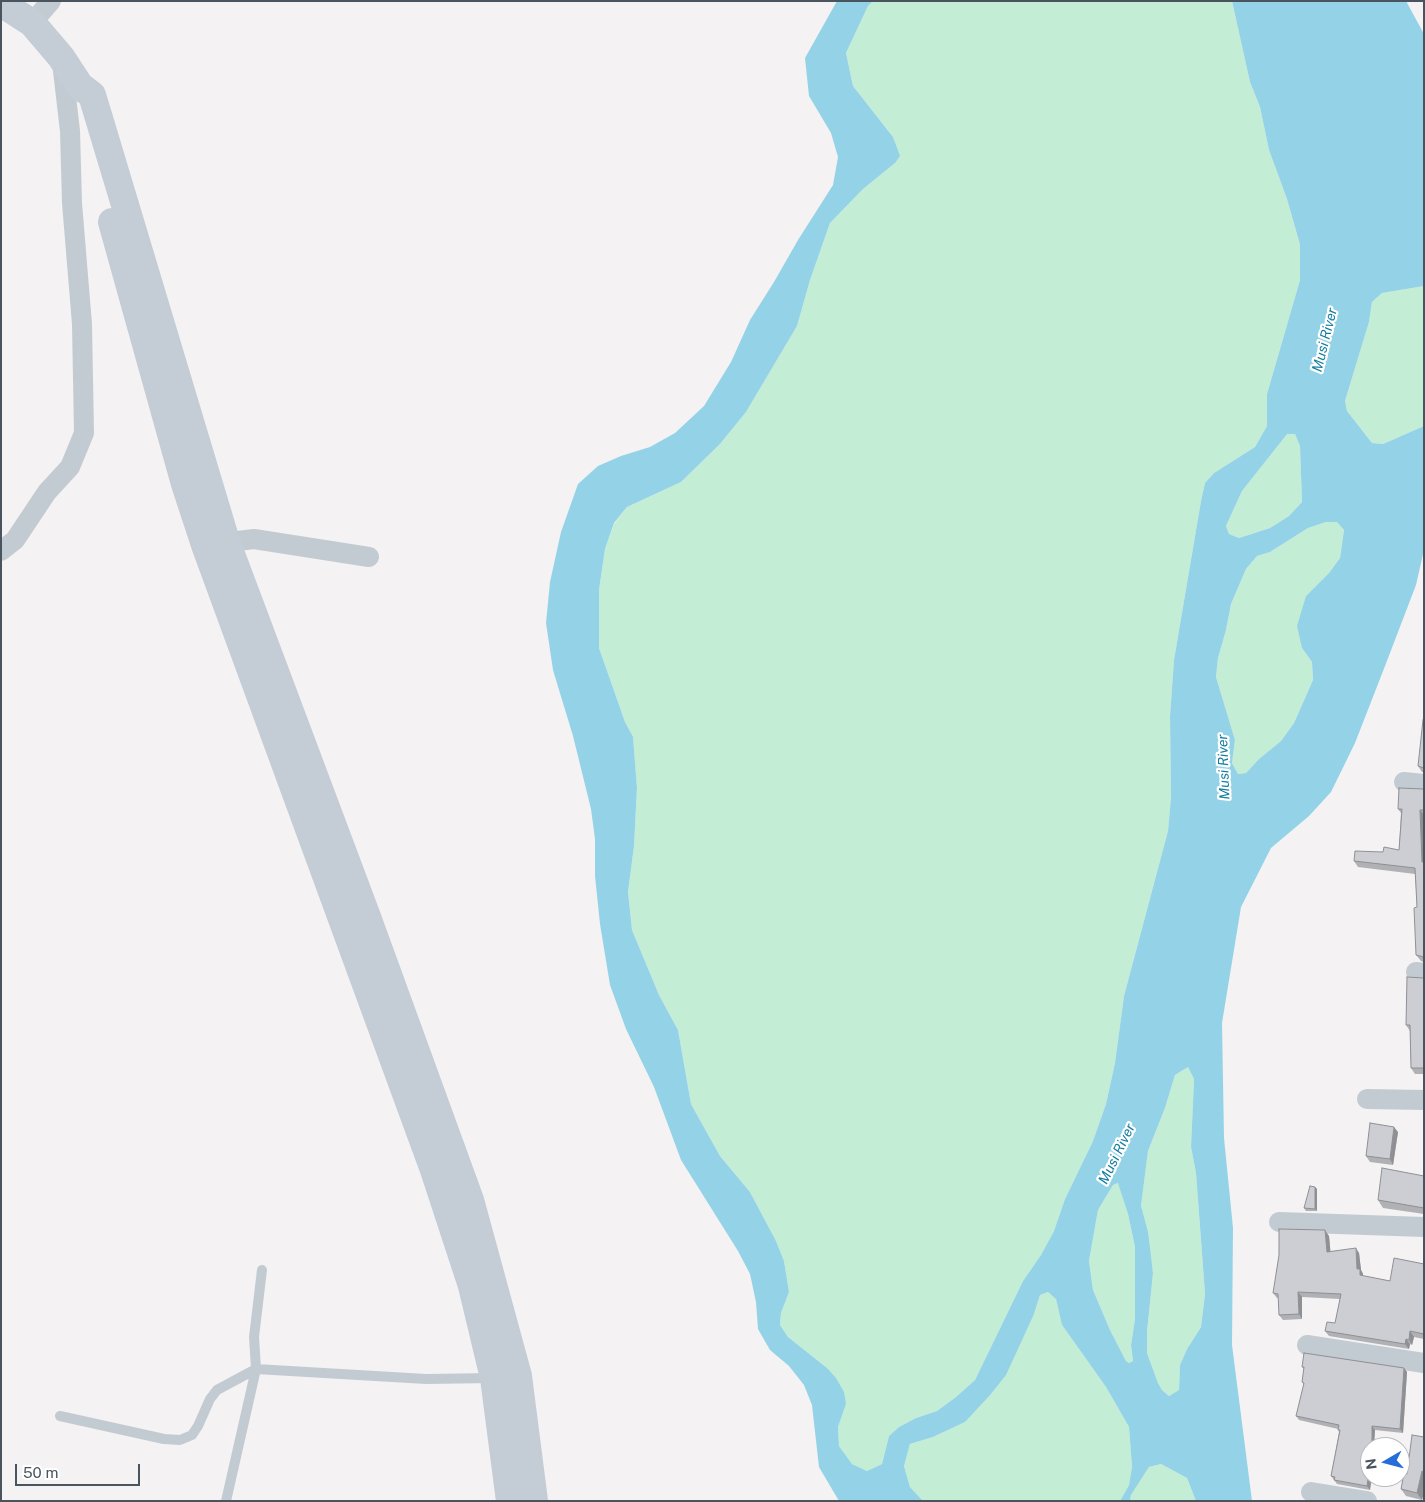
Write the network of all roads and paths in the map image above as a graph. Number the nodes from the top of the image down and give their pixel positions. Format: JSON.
{"nodes":[{"id":1,"x":51,"y":1,"type":"edge"},
{"id":2,"x":1,"y":3,"type":"edge"},
{"id":3,"x":32,"y":23,"type":"junction"},
{"id":4,"x":61,"y":57,"type":"junction"},
{"id":5,"x":216,"y":543,"type":"junction"},
{"id":6,"x":1,"y":550,"type":"edge"},
{"id":7,"x":369,"y":557,"type":"dead end"},
{"id":8,"x":1367,"y":1099,"type":"dead end"},
{"id":9,"x":1424,"y":1100,"type":"edge"},
{"id":10,"x":1279,"y":1222,"type":"dead end"},
{"id":11,"x":1424,"y":1227,"type":"edge"},
{"id":12,"x":262,"y":1270,"type":"dead end"},
{"id":13,"x":1307,"y":1345,"type":"dead end"},
{"id":14,"x":1424,"y":1363,"type":"edge"},
{"id":15,"x":256,"y":1369,"type":"junction"},
{"id":16,"x":506,"y":1377,"type":"junction"},
{"id":17,"x":60,"y":1416,"type":"dead end"},
{"id":18,"x":1311,"y":1492,"type":"dead end"},
{"id":19,"x":226,"y":1501,"type":"edge"},
{"id":20,"x":510,"y":1501,"type":"edge"},
{"id":21,"x":534,"y":1501,"type":"edge"},
{"id":22,"x":1367,"y":1501,"type":"edge"}],
"edges":[{"from":1,"to":3,"type":"street"},
{"from":2,"to":3,"type":"street"},
{"from":3,"to":4,"type":"street"},
{"from":4,"to":5,"type":"street"},
{"from":4,"to":6,"type":"street"},
{"from":5,"to":7,"type":"street"},
{"from":5,"to":16,"type":"street"},
{"from":8,"to":9,"type":"street"},
{"from":10,"to":11,"type":"street"},
{"from":12,"to":15,"type":"lane"},
{"from":13,"to":14,"type":"street"},
{"from":15,"to":16,"type":"lane"},
{"from":15,"to":17,"type":"lane"},
{"from":15,"to":19,"type":"lane"},
{"from":16,"to":20,"type":"street"},
{"from":16,"to":21,"type":"street"},
{"from":18,"to":22,"type":"street"}]}
